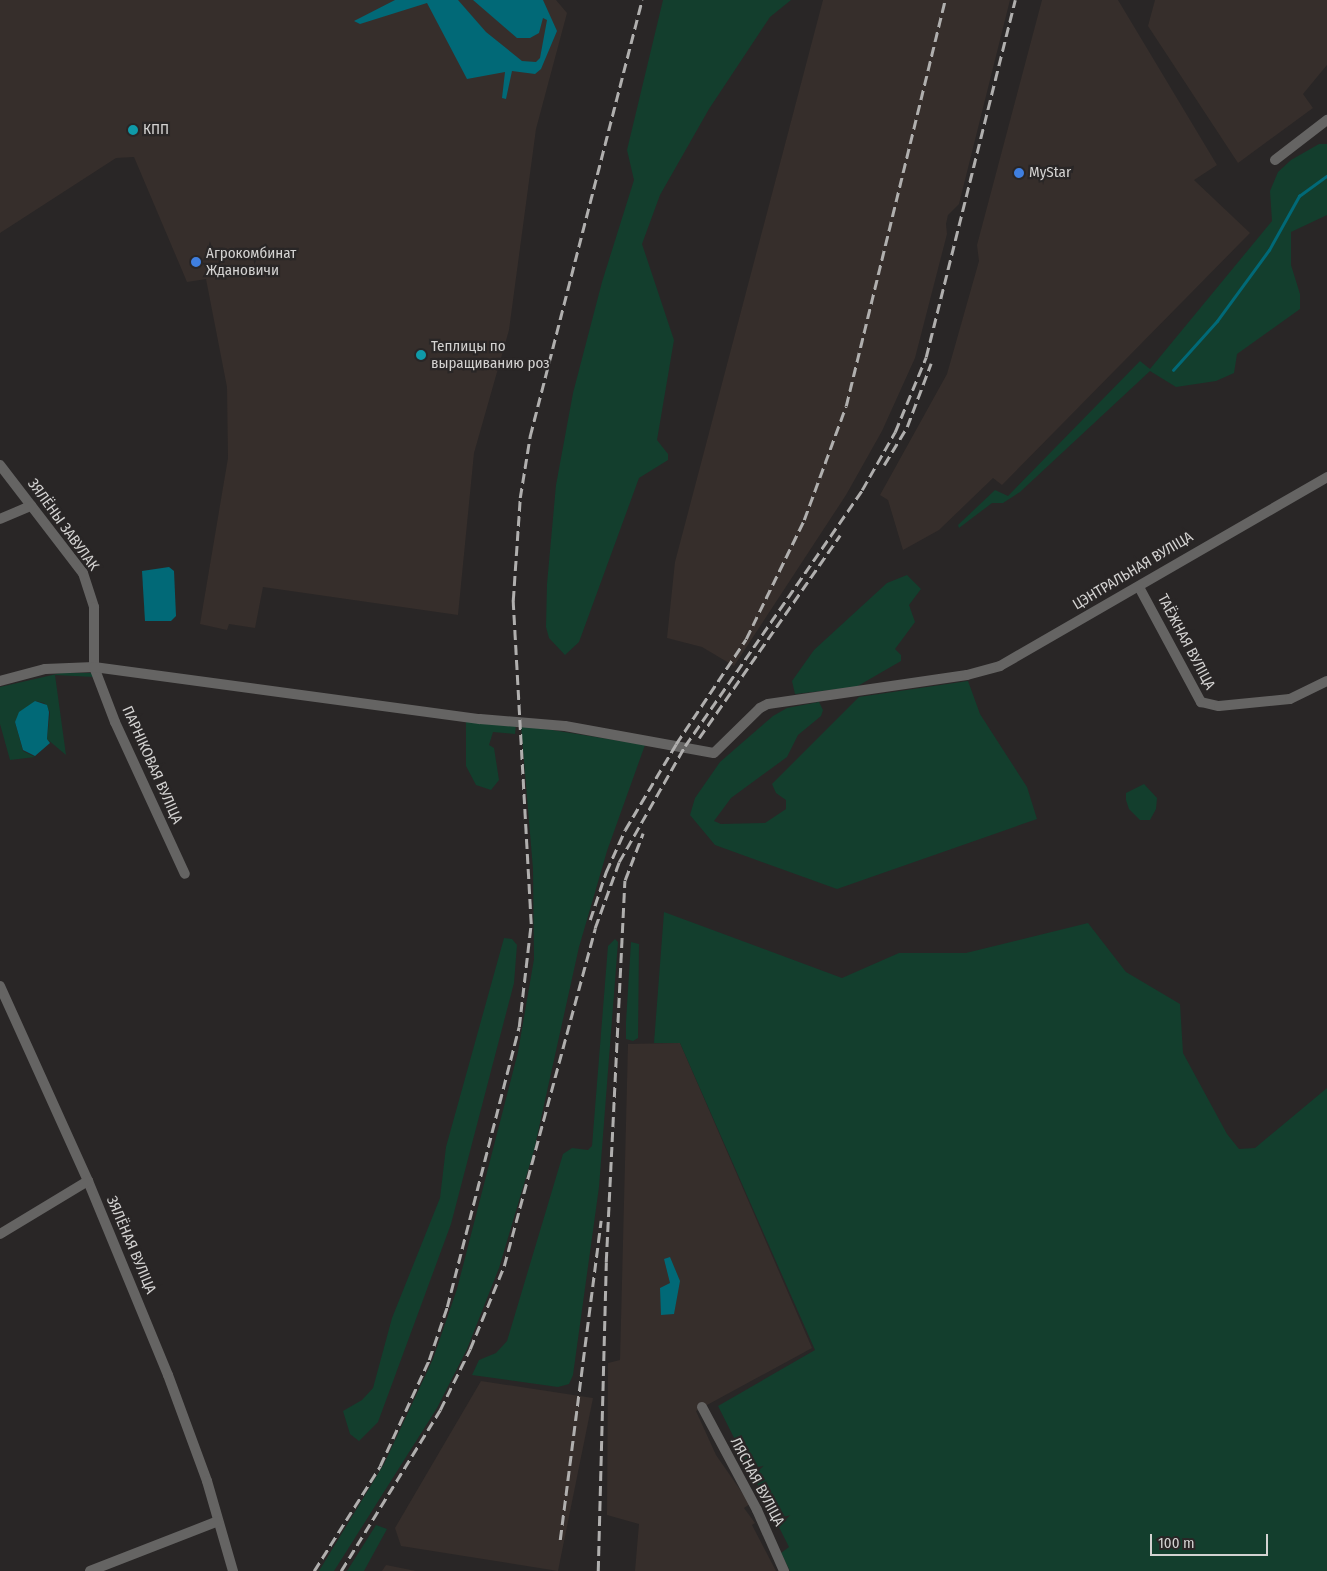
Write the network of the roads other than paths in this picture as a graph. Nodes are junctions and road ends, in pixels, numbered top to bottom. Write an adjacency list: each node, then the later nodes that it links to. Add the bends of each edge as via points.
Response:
1 (1327, 120): 2 (street)
2 (1275, 160)
3 (0, 465): 5 (street, ЗЯЛЁНЫ ЗАВУЛАК)
4 (1327, 476): 7 (street, ЦЭНТРАЛЬНАЯ ВУЛІЦА)
5 (31, 506): 6 (street); 8 (street, ЗЯЛЁНЫ ЗАВУЛАК, via 83,573 91,591)
6 (0, 520)
7 (1139, 587): 8 (street, ЦЭНТРАЛЬНАЯ ВУЛІЦА, via 1000,666 949,677 768,704 714,753 565,726 480,719); 10 (street, ТАЁЖНАЯ ВУЛІЦА, via 1202,702 1218,706 1290,699)
8 (94, 667): 9 (street, via 45,669); 11 (street, ПАРНІКОВАЯ ВУЛІЦА, via 115,722)
9 (0, 681)
10 (1327, 681)
11 (185, 874)
12 (0, 986): 13 (street, ЗЯЛЁНАЯ ВУЛІЦА)
13 (88, 1181): 14 (street); 16 (street, ЗЯЛЁНАЯ ВУЛІЦА, via 168,1375 207,1481)
14 (0, 1234)
15 (702, 1407): 19 (street, ЛЯСНАЯ ВУЛІЦА, via 765,1526)
16 (218, 1521): 17 (street); 18 (street, ЗЯЛЁНАЯ ВУЛІЦА)
17 (90, 1571)
18 (233, 1571)
19 (784, 1571)

